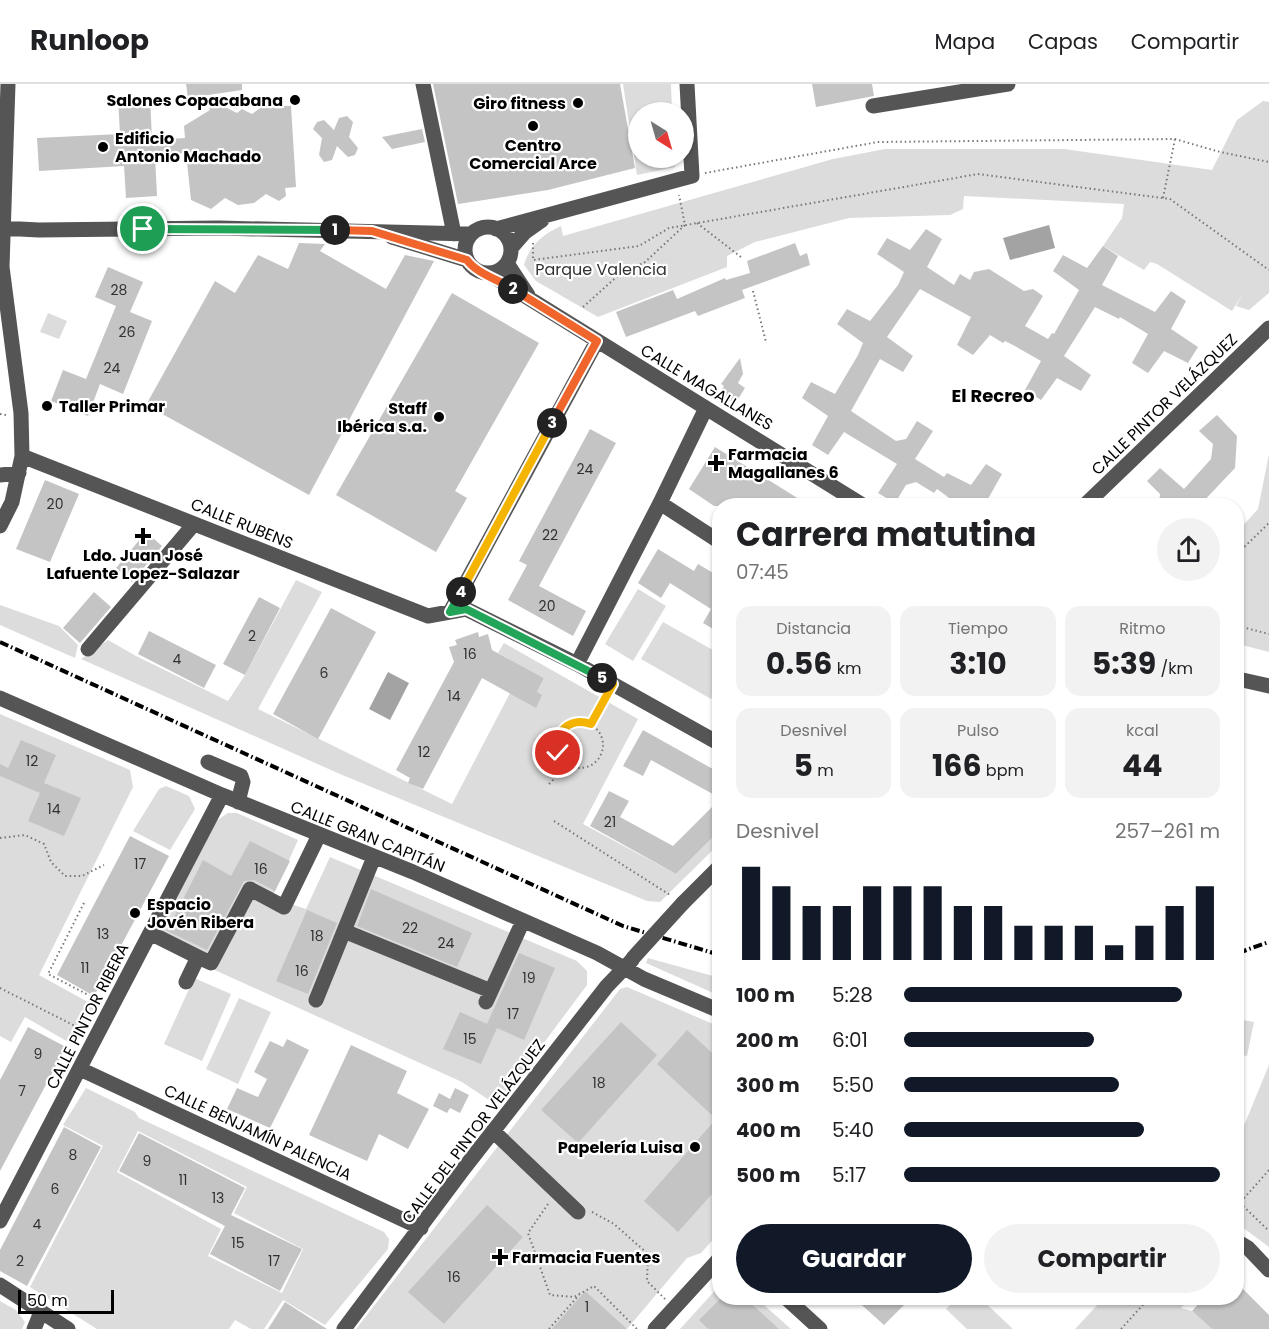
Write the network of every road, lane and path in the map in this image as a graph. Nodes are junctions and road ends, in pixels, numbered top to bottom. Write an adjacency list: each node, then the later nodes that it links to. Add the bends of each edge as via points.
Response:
1 (8, 84): 14 (street)
2 (423, 84): 17 (street)
3 (687, 84): 8 (street)
4 (1008, 84): 5 (street)
5 (873, 106)
6 (1175, 139): 7 (path); 8 (path, via 878,141); 10 (path)
7 (1269, 162)
8 (692, 176): 9 (street)
9 (676, 180): 11 (street); 13 (path)
10 (1163, 199): 12 (path, via 978,174); 23 (path, via 1170,200)
11 (549, 215): 15 (street); 20 (street, via 525,232)
12 (697, 223): 13 (path); 21 (path)
13 (685, 225): 19 (path, via 669,228 639,246 533,260); 28 (path, via 644,262 623,271)
14 (2, 228): 16 (street); 26 (street)
15 (496, 229): 18 (street, via 487,227); 20 (street, via 506,236)
16 (372, 231): 17 (street); 22 (street)
17 (454, 234): 18 (street)
18 (471, 234): 22 (street, via 466,242)
19 (533, 240)
20 (509, 255): 24 (street, via 499,271); 27 (street, CALLE MAGALLANES)
21 (741, 258)
22 (467, 260): 24 (street, via 479,272)
23 (1269, 270)
24 (488, 273): 27 (street, CALLE MAGALLANES)
25 (753, 291): 31 (path)
26 (3, 299): 33 (street, via 21,413)
27 (532, 300): 30 (street, CALLE MAGALLANES)
28 (583, 307)
29 (1269, 328): 37 (street, CALLE PINTOR VELÁZQUEZ)
30 (597, 341): 32 (street, CALLE MAGALLANES); 44 (street)
31 (766, 342)
32 (706, 408): 36 (street, CALLE MAGALLANES); 38 (street)
33 (22, 456): 34 (street); 40 (street, CALLE RUBENS)
34 (19, 473): 35 (street); 41 (street, via 12,502)
35 (0, 475)
36 (851, 498)
37 (1092, 498)
38 (660, 503): 42 (street); 48 (street)
39 (1269, 523): 43 (path)
40 (194, 524): 44 (street, CALLE RUBENS, via 428,616); 47 (street)
41 (0, 526)
42 (712, 537)
43 (1244, 547)
44 (450, 612): 48 (street, CALLE RUBENS, via 466,609)
45 (1244, 628): 46 (path)
46 (1269, 634)
47 (88, 649)
48 (577, 664): 50 (street, CALLE RUBENS)
49 (1244, 680): 51 (street)
50 (613, 684): 53 (path); 54 (street, CALLE RUBENS)
51 (1269, 686)
52 (0, 698): 58 (street, CALLE GRAN CAPITÁN)
53 (591, 724): 56 (path, via 576,722 558,737 558,753); 56 (path, via 601,735 601,756 583,768)
54 (712, 740)
55 (208, 762): 59 (street, via 241,776)
56 (568, 765): 57 (path)
57 (549, 784)
58 (222, 795): 59 (street, CALLE GRAN CAPITÁN); 70 (street, CALLE PINTOR RIBERA)
59 (238, 802): 61 (street, CALLE GRAN CAPITÁN)
60 (554, 820): 67 (path)
61 (319, 835): 63 (street, CALLE GRAN CAPITÁN); 71 (street, via 284,906 250,889 211,963)
62 (0, 838): 64 (path, via 25,835 44,844 51,862 65,876 82,876)
63 (374, 857): 68 (street, CALLE GRAN CAPITÁN); 69 (street)
64 (104, 865)
65 (712, 874): 67 (street)
66 (84, 903): 76 (path, via 48,974)
67 (683, 903): 72 (street, bridge)
68 (523, 921): 69 (street, via 488,997); 72 (street, CALLE GRAN CAPITÁN)
69 (344, 931): 75 (street)
70 (150, 933): 71 (street); 76 (street, CALLE PINTOR RIBERA)
71 (198, 957): 73 (street)
72 (629, 963): 77 (street, CALLE GRAN CAPITÁN, via 644,979); 80 (street, CALLE DEL PINTOR VELÁZQUEZ)
73 (186, 982)
74 (0, 988): 78 (path)
75 (316, 1000)
76 (112, 1007): 78 (street, CALLE PINTOR RIBERA)
77 (712, 1008)
78 (97, 1037): 79 (street, CALLE PINTOR RIBERA)
79 (80, 1069): 86 (street, CALLE PINTOR RIBERA); 87 (street, CALLE BENJAMÍN PALENCIA)
80 (494, 1131): 82 (street); 87 (street, CALLE DEL PINTOR VELÁZQUEZ)
81 (1269, 1170): 83 (path)
82 (557, 1191): 85 (street); 93 (path, via 528,1233 550,1295 574,1297)
83 (1244, 1198)
84 (1244, 1209): 88 (path)
85 (578, 1212): 96 (path, via 591,1212 615,1224 634,1240 648,1254 647,1281)
86 (0, 1221)
87 (421, 1228): 100 (street, CALLE DEL PINTOR VELÁZQUEZ)
88 (1269, 1232)
89 (1244, 1246): 91 (street)
90 (712, 1267): 96 (street)
91 (1269, 1270)
92 (0, 1285): 97 (street)
93 (581, 1293): 101 (path); 102 (path, via 594,1286)
94 (794, 1305): 104 (street)
95 (1142, 1305): 105 (path)
96 (674, 1308): 103 (street)
97 (41, 1312): 98 (street); 99 (street)
98 (34, 1329)
99 (68, 1329)
100 (344, 1329)
101 (549, 1329)
102 (637, 1329)
103 (655, 1329)
104 (820, 1329)
105 (1120, 1329)

